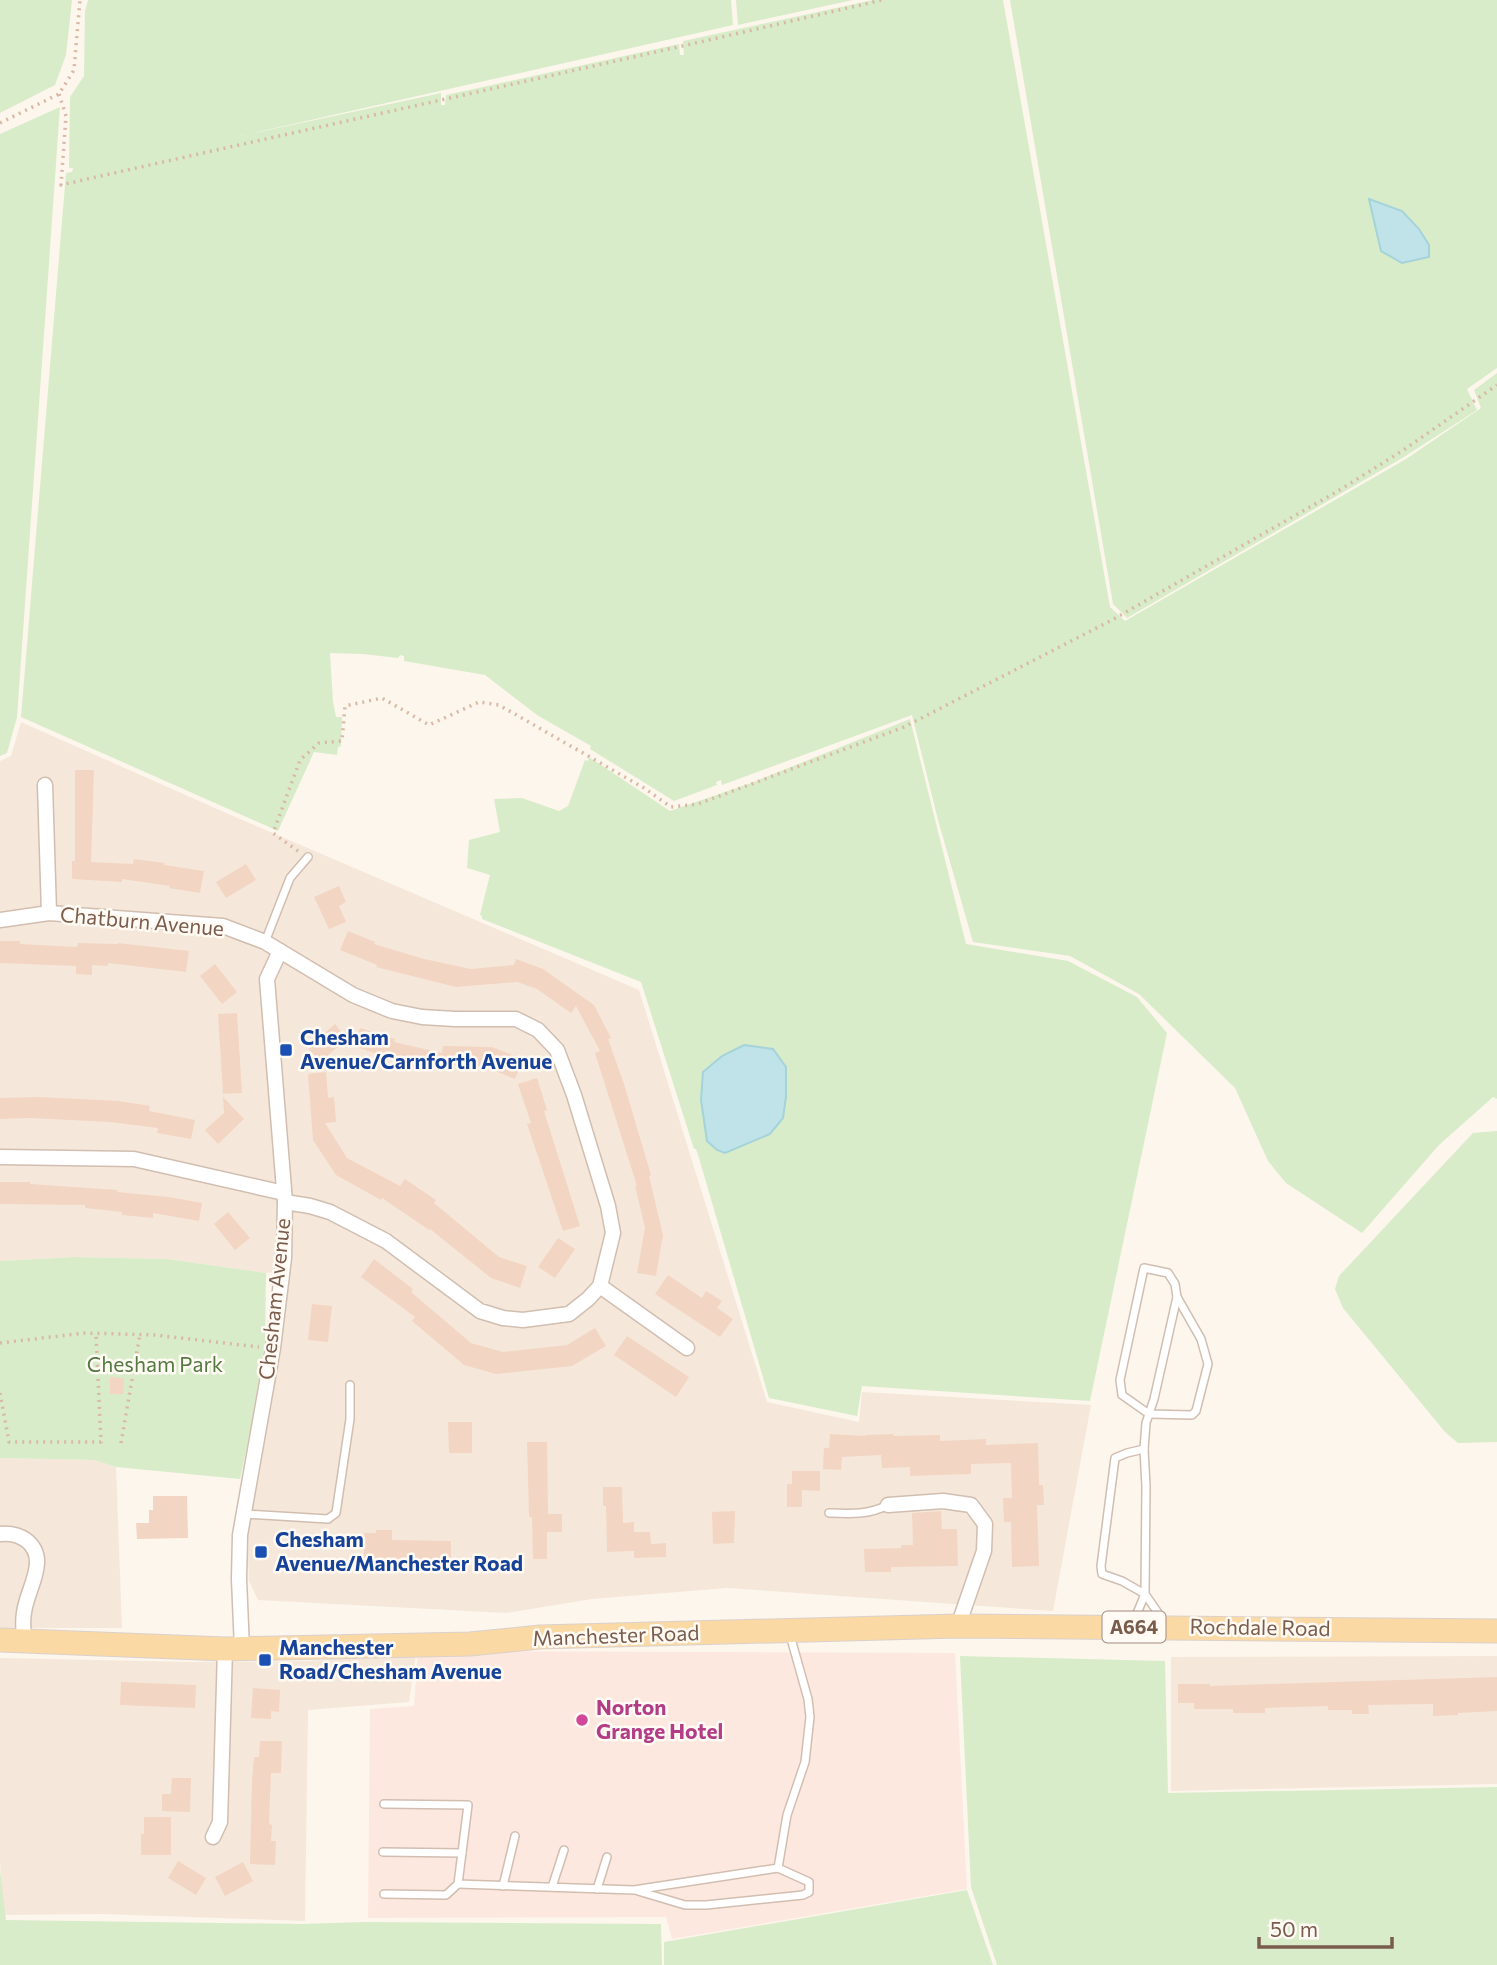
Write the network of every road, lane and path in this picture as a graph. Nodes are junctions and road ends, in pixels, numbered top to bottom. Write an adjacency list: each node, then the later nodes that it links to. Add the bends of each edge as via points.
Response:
1 (80, 0): 3 (path, via 74,70)
2 (882, 0): 3 (path, via 61,185 66,116)
3 (59, 94): 4 (path)
4 (0, 123)
5 (1497, 385): 7 (path, via 1349,484 1112,620 904,727 698,804 671,807 499,705 479,702 429,725 382,698 345,706 342,741 319,743 300,760 273,834)
6 (45, 785): 8 (street)
7 (308, 857): 10 (lane, via 290,878)
8 (49, 913): 9 (street, Chatburn Avenue); 10 (street, Chatburn Avenue, via 223,926)
9 (0, 920)
10 (265, 942): 11 (street, Chatburn Avenue)
11 (280, 951): 13 (street, Chesham Avenue, via 267,979); 14 (street, Chatburn Avenue, via 354,995 392,1010 422,1017 516,1019 538,1030 557,1050 608,1206 612,1233)
12 (0, 1157): 13 (street, via 134,1159)
13 (285, 1198): 14 (street, via 330,1212 386,1241 480,1311 503,1318 569,1314); 19 (street, Chesham Avenue, via 284,1258)
14 (600, 1286): 20 (street)
15 (1177, 1297): 23 (lane); 23 (lane, via 1208,1364 1192,1415); 23 (lane, via 1168,1273 1144,1268 1120,1380 1122,1395)
16 (96, 1333): 17 (path); 18 (path); 22 (path, via 101,1442 9,1442)
17 (140, 1334): 19 (path); 24 (path)
18 (0, 1343)
19 (273, 1348): 28 (street, Chesham Avenue)
20 (687, 1348)
21 (350, 1385): 28 (lane, via 350,1419 336,1513 328,1519)
22 (0, 1394)
23 (1149, 1415): 25 (lane)
24 (121, 1443)
25 (1144, 1449): 30 (lane); 30 (lane, via 1115,1458 1101,1566 1102,1574)
26 (888, 1505): 27 (lane, via 860,1514); 31 (street, via 943,1501 971,1505 985,1524 984,1551)
27 (829, 1513)
28 (243, 1514): 38 (street, Chesham Avenue)
29 (0, 1534): 37 (street, via 29,1542 38,1561 23,1614)
30 (1144, 1594): 32 (lane); 33 (lane)
31 (958, 1626): 32 (main road, Rochdale Road / A664); 34 (main road, Rochdale Road / A664)
32 (1132, 1627): 33 (main road, Rochdale Road / A664)
33 (1168, 1627): 35 (main road, Rochdale Road / A664)
34 (780, 1631): 38 (main road, Manchester Road / A664); 46 (lane, via 808,1699 810,1717 805,1762 787,1815)
35 (1497, 1631)
36 (0, 1640): 37 (main road, Manchester Road / A664)
37 (24, 1641): 38 (main road, Manchester Road / A664)
38 (233, 1649): 41 (street, Chesham Avenue, via 220,1822)
39 (384, 1804): 44 (lane, via 468,1805)
40 (515, 1836): 48 (lane)
41 (213, 1837)
42 (564, 1850): 49 (lane)
43 (383, 1852): 44 (lane)
44 (462, 1853): 47 (lane)
45 (607, 1857): 50 (lane)
46 (778, 1868): 51 (lane); 51 (lane, via 809,1882 809,1892 685,1905)
47 (458, 1884): 48 (lane); 52 (lane, via 446,1895)
48 (503, 1886): 49 (lane)
49 (552, 1887): 50 (lane)
50 (597, 1889): 51 (lane)
51 (634, 1890)
52 (384, 1894)

